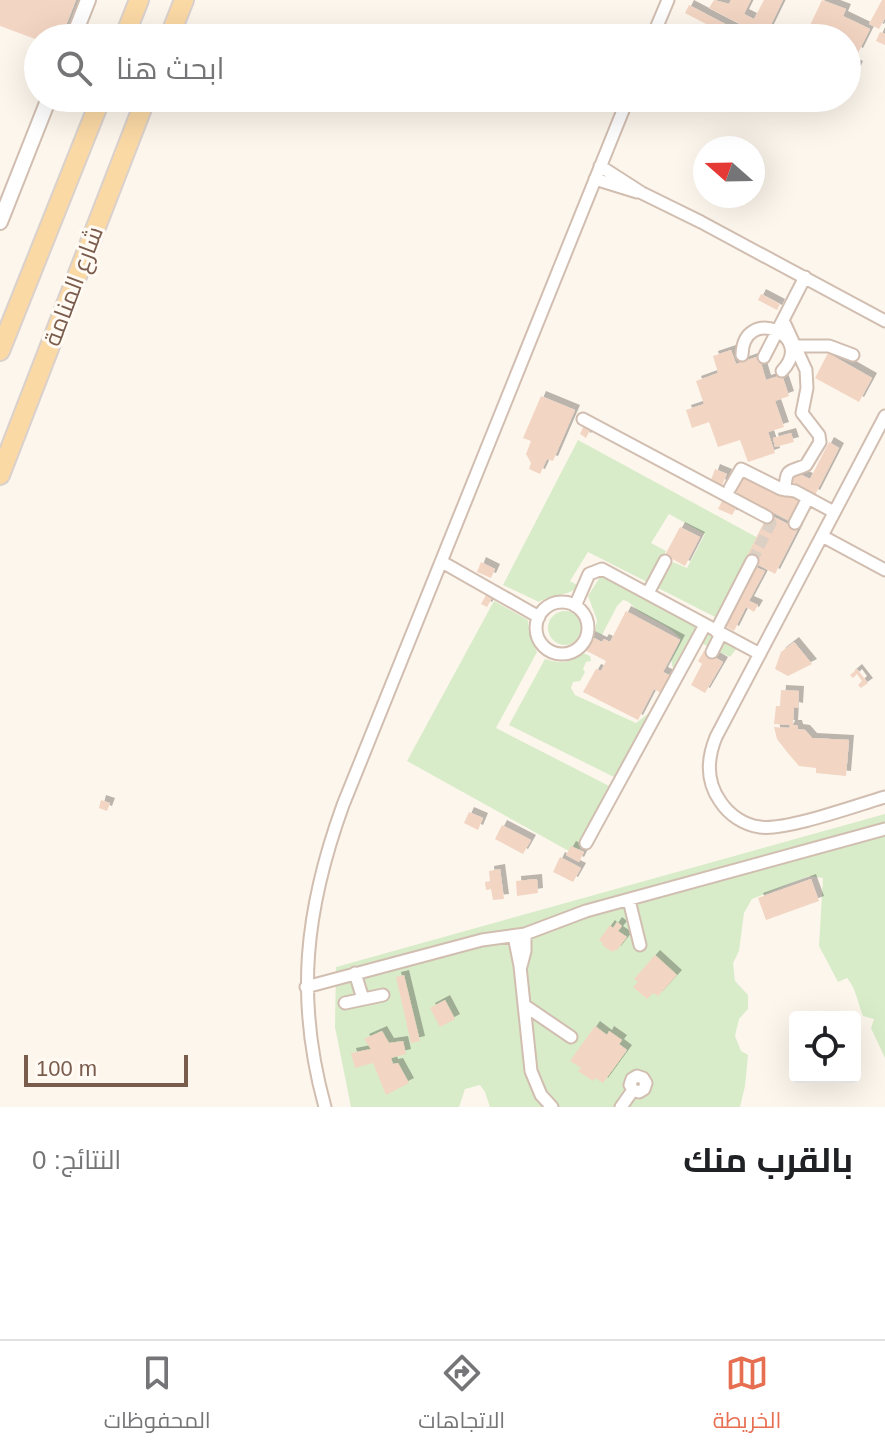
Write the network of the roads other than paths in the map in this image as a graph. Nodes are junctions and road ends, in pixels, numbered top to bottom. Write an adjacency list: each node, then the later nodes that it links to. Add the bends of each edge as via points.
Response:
1 (88, 0): 5 (street)
2 (139, 0): 6 (main road)
3 (184, 0): 7 (main road)
4 (668, 0): 8 (street)
5 (79, 24)
6 (130, 24)
7 (175, 24)
8 (658, 24)
9 (43, 112): 16 (street)
10 (95, 112): 21 (main road, شارع المنامة)
11 (141, 112): 26 (main road, شارع المنامة)
12 (622, 112): 13 (street)
13 (600, 166): 14 (street); 15 (street)
14 (595, 179): 15 (street); 40 (street)
15 (642, 193): 17 (street)
16 (0, 222)
17 (805, 277): 18 (street); 19 (street)
18 (885, 321)
19 (780, 325): 20 (street); 22 (street, via 750,334); 24 (street); 25 (street, via 791,350)
20 (797, 346): 23 (street, via 829,346); 32 (street, via 807,379 802,411 820,442 810,461 787,473)
21 (0, 351)
22 (742, 355)
23 (853, 355)
24 (764, 357)
25 (782, 371)
26 (24, 411): 29 (main road); 30 (main road, شارع المنامة)
27 (885, 416): 34 (street)
28 (583, 419): 35 (street)
29 (0, 446)
30 (0, 475)
31 (730, 488): 32 (street, via 741,469)
32 (785, 490): 33 (street)
33 (808, 498): 34 (street); 36 (street)
34 (834, 512): 37 (street)
35 (767, 517)
36 (795, 523)
37 (822, 536): 41 (street); 47 (street)
38 (665, 561): 42 (street)
39 (752, 561): 45 (street)
40 (442, 562): 44 (street); 55 (street, via 323,864 310,924)
41 (885, 570)
42 (648, 593): 43 (street, via 595,570); 45 (street)
43 (575, 606): 44 (street, via 555,603); 44 (street, via 585,616 588,630 572,652 557,654 544,647 536,629)
44 (539, 617)
45 (714, 630): 46 (street); 47 (street); 50 (street)
46 (712, 652)
47 (760, 654): 48 (street, via 711,751 710,780 722,806 746,823 774,827)
48 (885, 797)
49 (885, 829): 51 (street)
50 (586, 843)
51 (629, 900): 52 (street); 53 (street)
52 (520, 935): 54 (street); 59 (street, via 525,951 520,966)
53 (640, 945)
54 (355, 973): 55 (street); 57 (street)
55 (306, 987): 62 (street, via 309,1040)
56 (383, 995): 57 (street)
57 (363, 999): 58 (street)
58 (345, 1003)
59 (524, 1005): 60 (street); 63 (street, via 531,1071)
60 (571, 1037)
61 (633, 1090): 64 (street)
62 (325, 1107)
63 (552, 1107)
64 (621, 1107)

